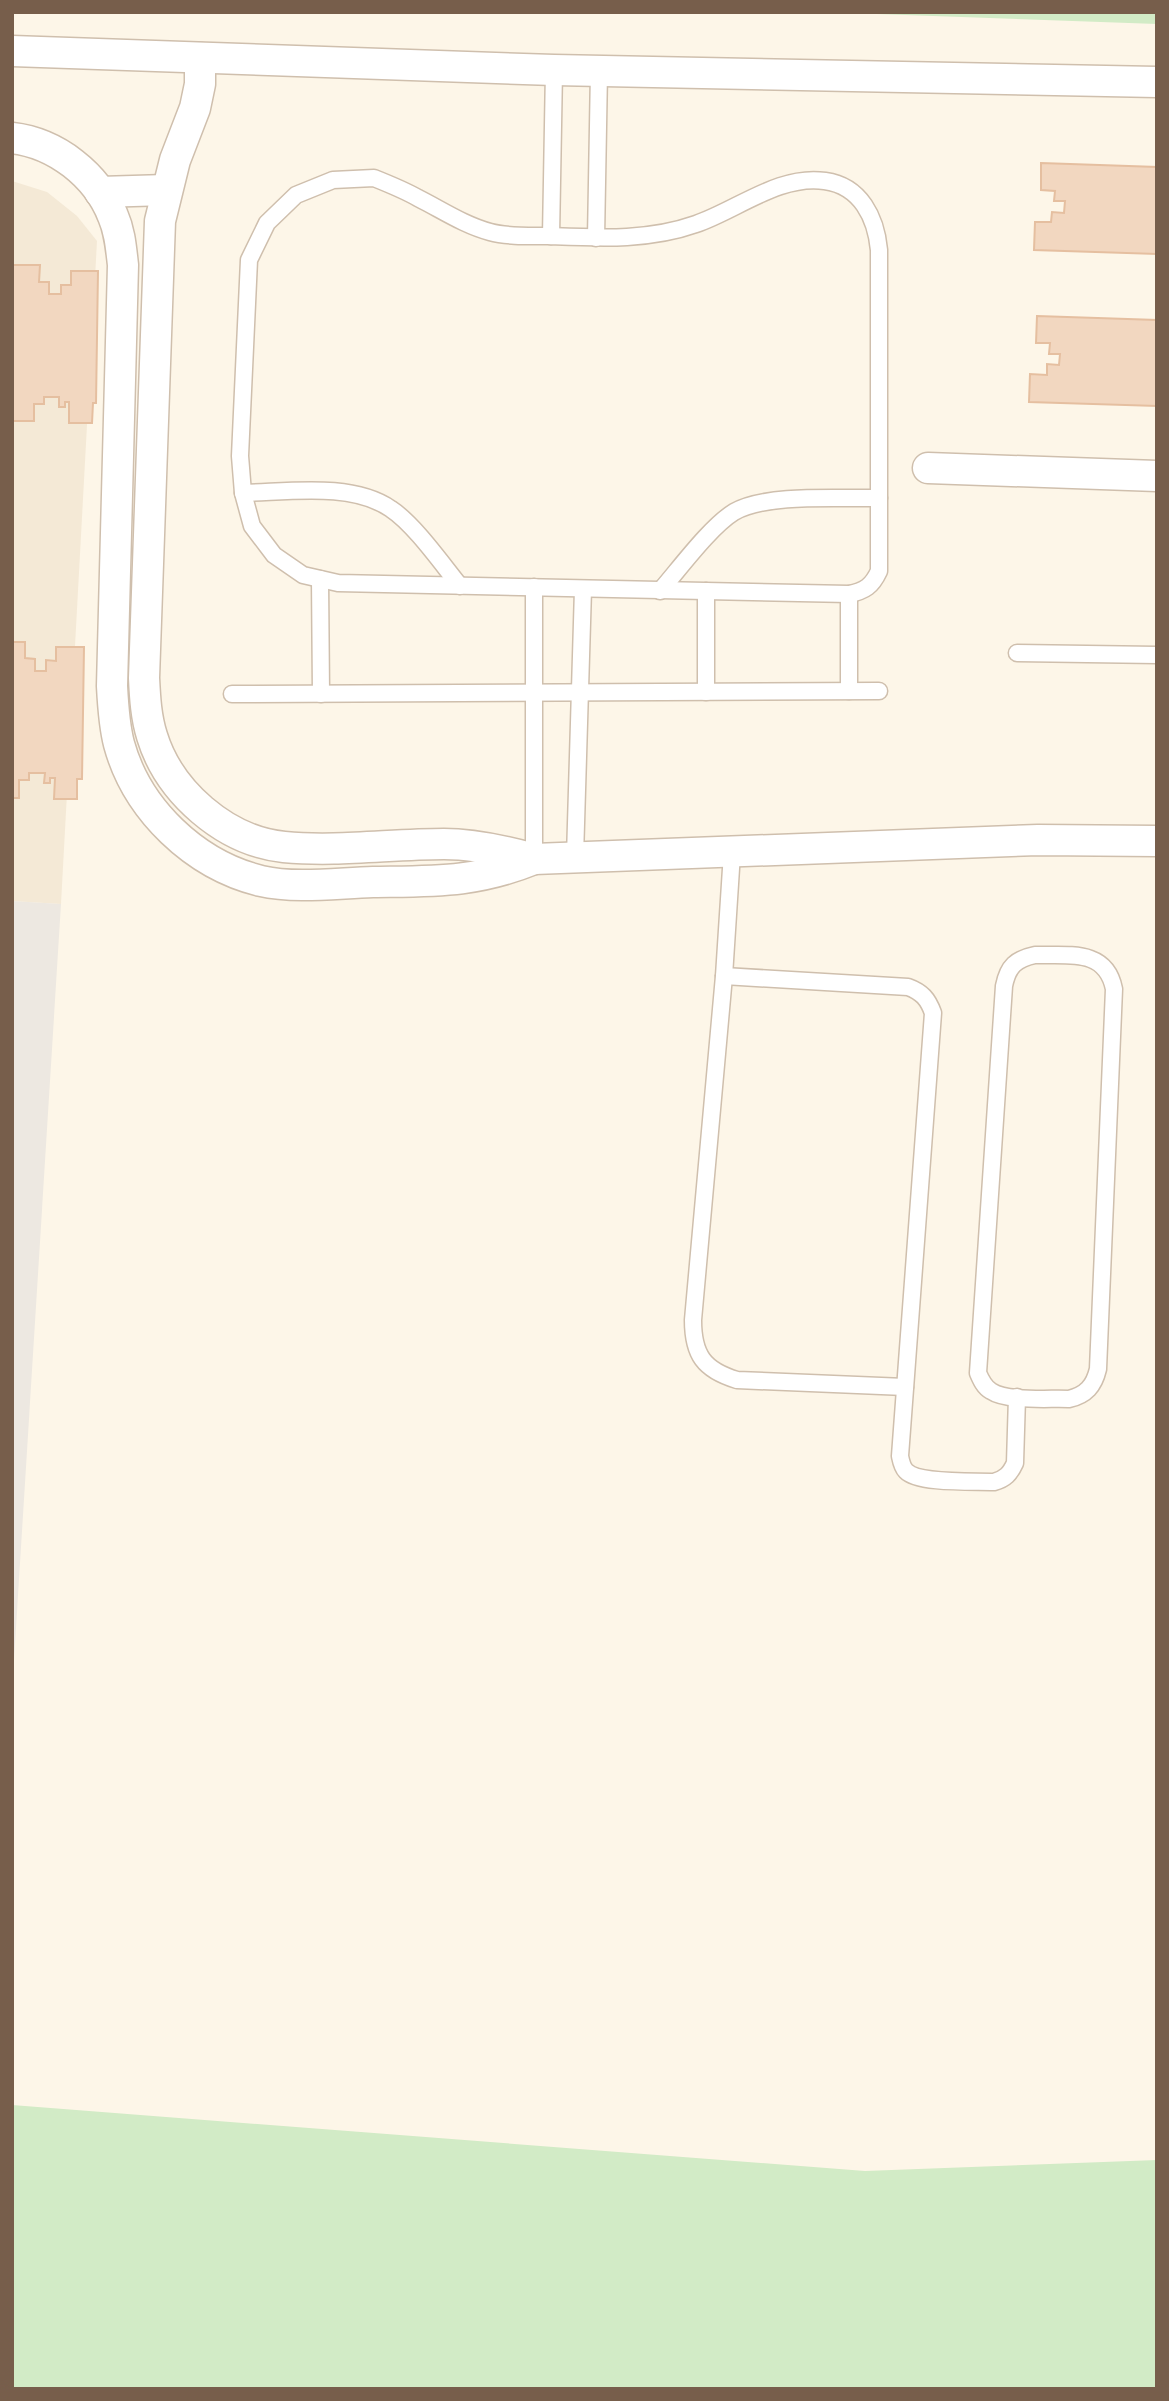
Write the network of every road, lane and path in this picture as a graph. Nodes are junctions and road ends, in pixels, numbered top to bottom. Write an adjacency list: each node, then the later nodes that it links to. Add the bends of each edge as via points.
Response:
1 (12, 51): 2 (street)
2 (200, 58): 3 (street); 7 (street, via 195,108)
3 (554, 70): 4 (street); 9 (lane)
4 (599, 71): 5 (street); 10 (lane)
5 (1157, 82)
6 (12, 138): 8 (street, via 44,146 65,158)
7 (166, 190): 8 (street); 34 (street, via 160,221 144,678 152,737 164,763 201,809 225,827 271,844 310,848 447,844)
8 (100, 192): 34 (street, via 113,215 123,265 113,715 129,772 144,798 184,842 208,859 263,881 449,881 506,870)
9 (551, 236): 10 (lane); 13 (lane, via 491,233 374,178 334,180 296,195 267,223 249,260 240,456)
10 (596, 238): 14 (lane, via 665,233 805,179 828,181 850,190 877,227)
11 (928, 468): 12 (street)
12 (1157, 476)
13 (243, 492): 15 (lane, via 252,526 274,555 303,575); 16 (lane, via 345,492 370,497 393,510)
14 (879, 498): 19 (lane, via 773,500 734,512); 21 (lane, via 879,571 863,592)
15 (320, 579): 16 (lane); 30 (lane)
16 (460, 586): 17 (lane)
17 (534, 587): 18 (lane); 26 (lane)
18 (583, 589): 19 (lane); 27 (lane)
19 (660, 591): 20 (lane)
20 (706, 591): 21 (lane); 28 (lane)
21 (849, 594): 24 (lane)
22 (1017, 653): 23 (lane)
23 (1157, 655)
24 (849, 691): 25 (lane); 28 (lane)
25 (879, 691)
26 (535, 692): 27 (lane); 30 (lane); 34 (lane)
27 (580, 692): 28 (lane); 33 (lane)
28 (706, 692)
29 (232, 694): 30 (lane)
30 (321, 694)
31 (1157, 841): 32 (street, via 1038,840)
32 (732, 853): 33 (street); 35 (lane)
33 (575, 858): 34 (street)
34 (534, 859)
35 (724, 976): 36 (lane, via 693,1320 698,1353 708,1366 737,1380); 36 (lane, via 908,987 929,1001 933,1013)
36 (905, 1387): 37 (lane, via 900,1455 906,1472 922,1478 1004,1479 1015,1463)
37 (1017, 1397): 37 (lane, via 1080,1396 1096,1380 1098,1369 1114,989 1111,976 1094,959 1023,958 1013,964 1004,985 978,1373 992,1392)

